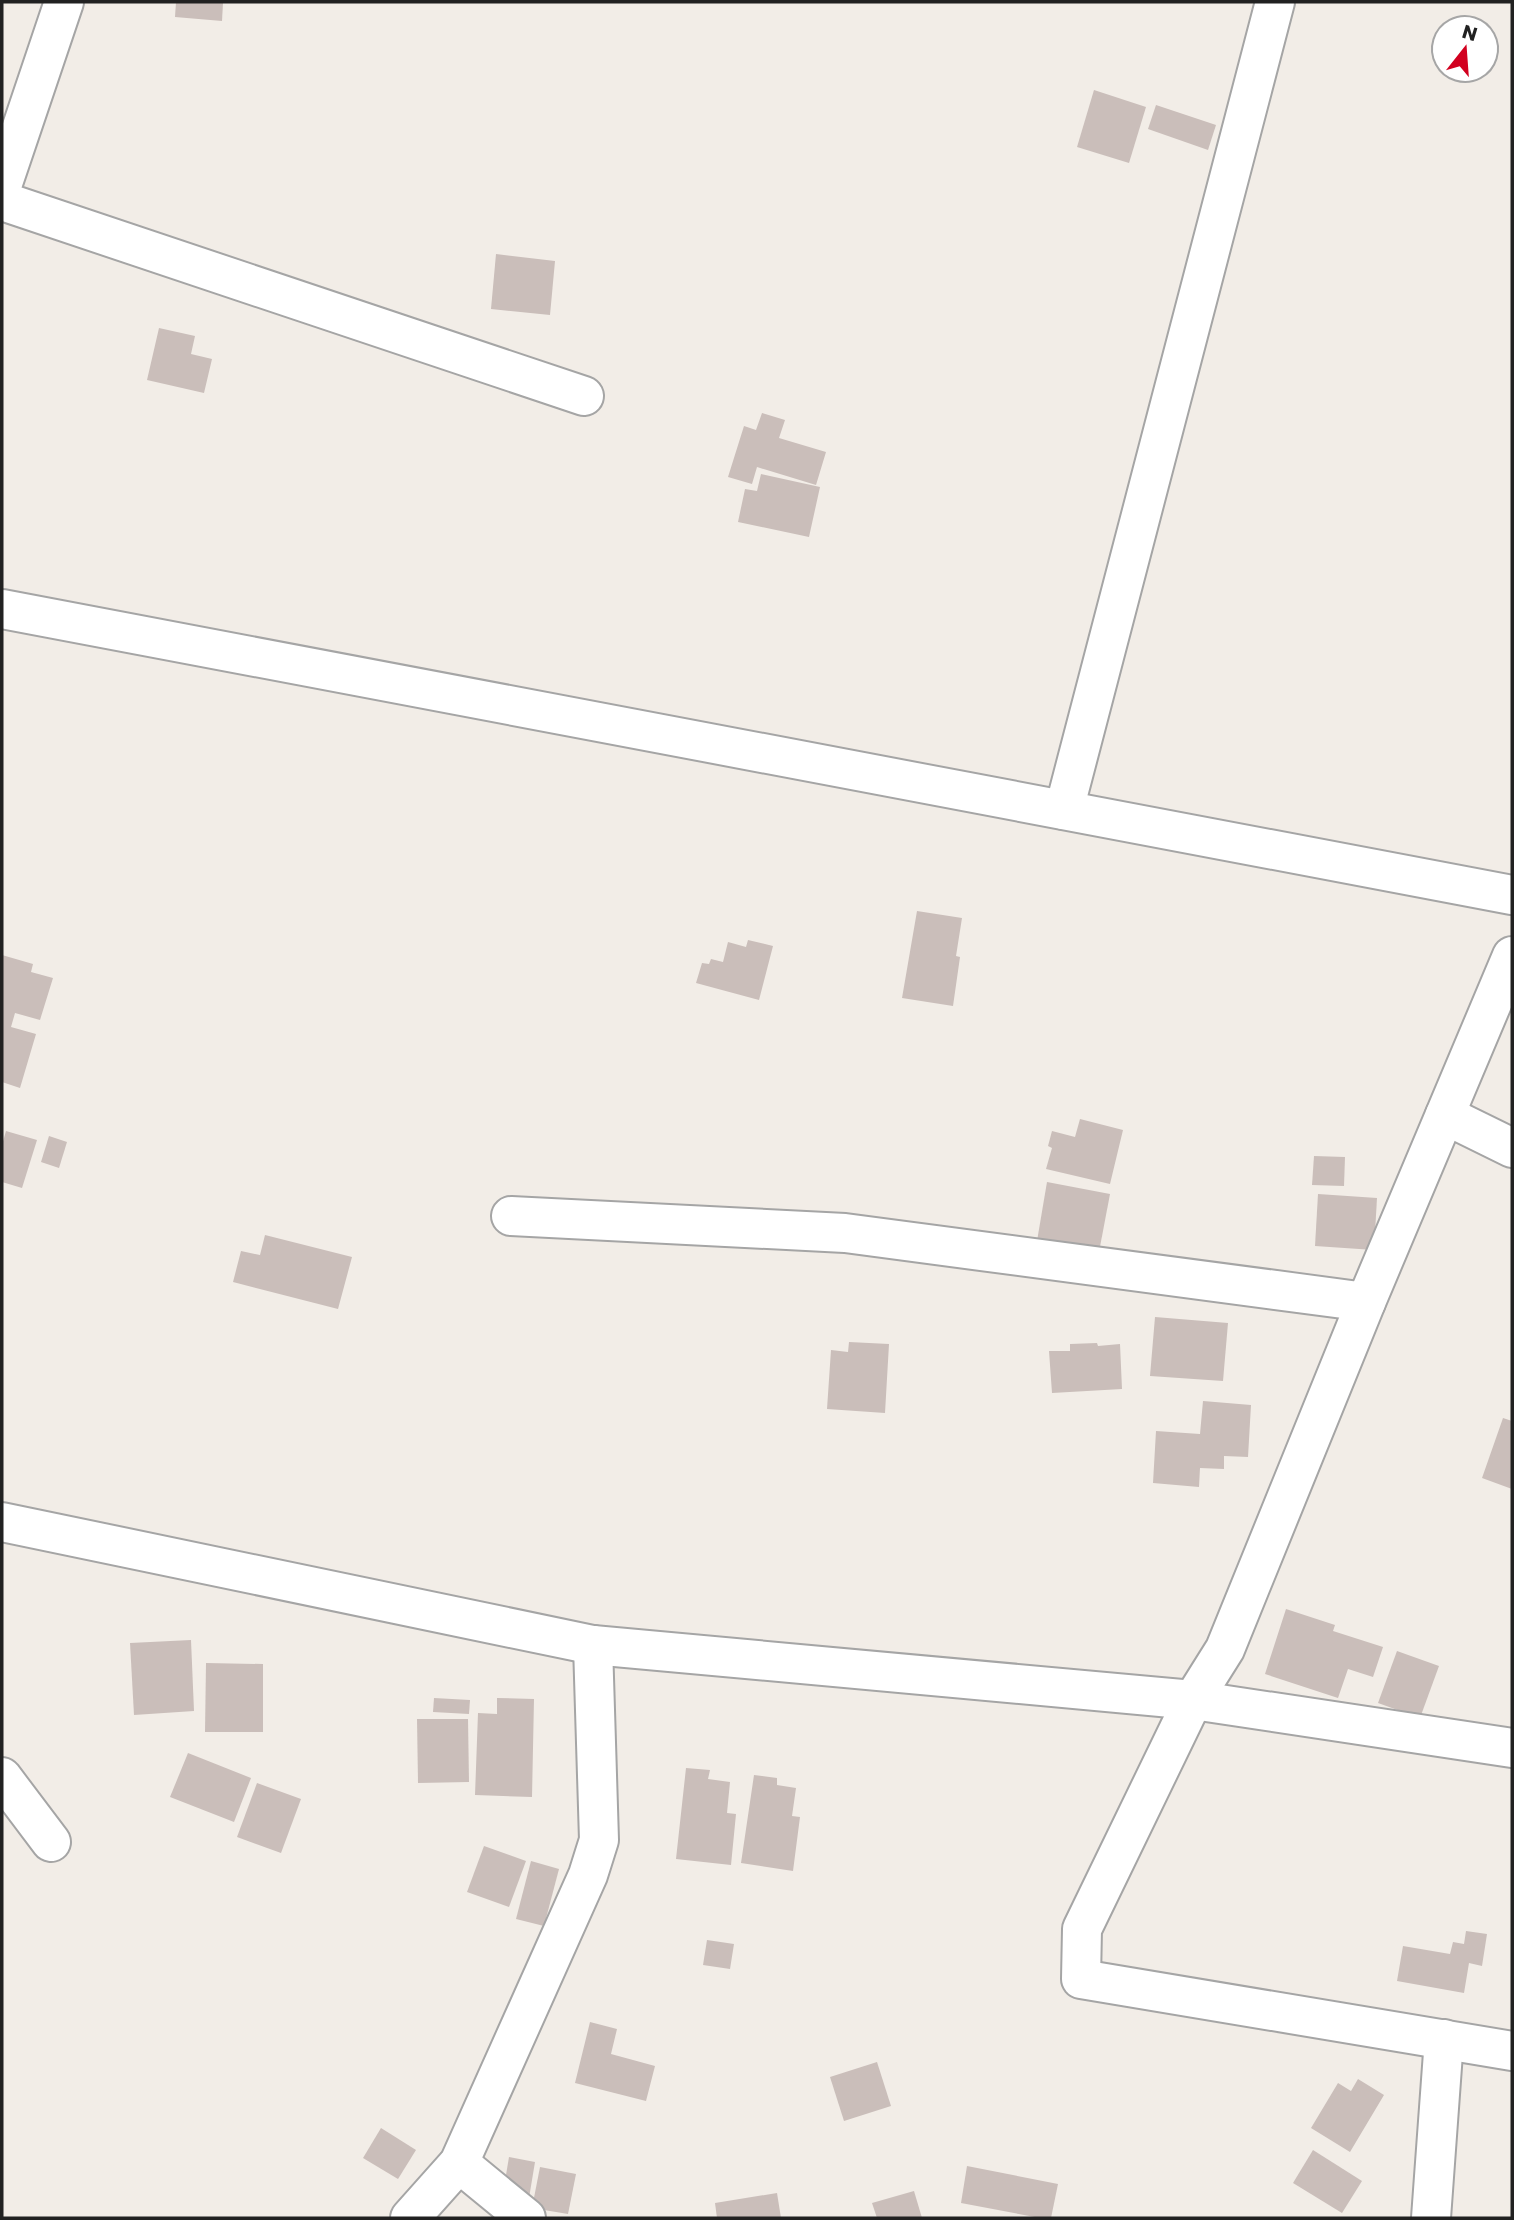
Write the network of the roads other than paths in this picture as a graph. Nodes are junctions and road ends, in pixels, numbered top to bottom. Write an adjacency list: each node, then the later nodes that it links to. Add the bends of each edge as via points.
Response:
1 (64, 2): 3 (street)
2 (1276, 2): 7 (street)
3 (2, 186)
4 (2, 201): 5 (street)
5 (584, 396)
6 (2, 609): 7 (street)
7 (1064, 810): 8 (street)
8 (1512, 895)
9 (1512, 956): 10 (street)
10 (1445, 1115): 11 (street); 13 (street)
11 (1512, 1148)
12 (511, 1216): 13 (street, via 845,1233)
13 (1366, 1302): 16 (street, via 1225,1650)
14 (2, 1522): 15 (street)
15 (593, 1645): 16 (street); 22 (street, via 599,1840 588,1875)
16 (1193, 1700): 17 (street); 20 (street, via 1082,1929 1081,1979)
17 (1512, 1748)
18 (2, 1777): 19 (street)
19 (51, 1842)
20 (1444, 2039): 21 (street); 25 (street)
21 (1512, 2051)
22 (459, 2162): 23 (street); 24 (street)
23 (410, 2218)
24 (526, 2218)
25 (1431, 2218)

